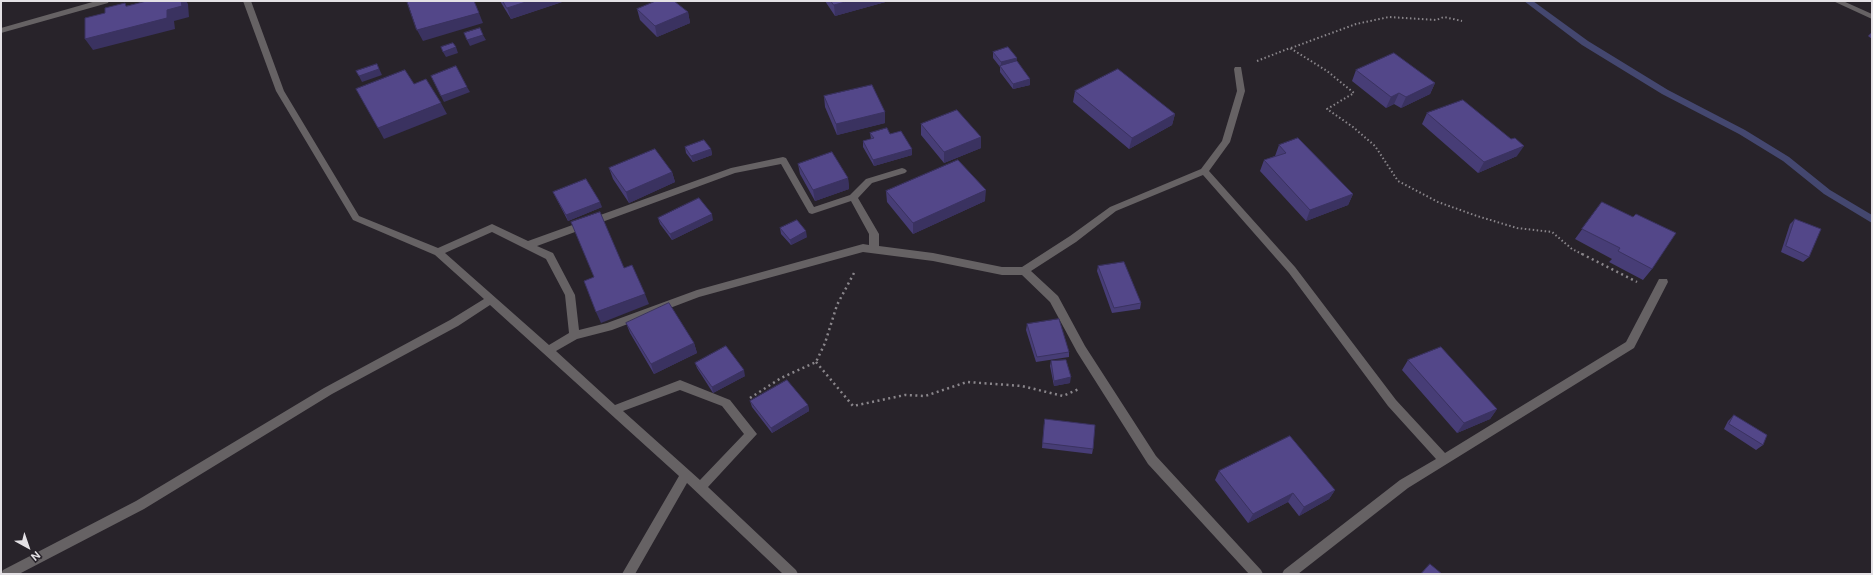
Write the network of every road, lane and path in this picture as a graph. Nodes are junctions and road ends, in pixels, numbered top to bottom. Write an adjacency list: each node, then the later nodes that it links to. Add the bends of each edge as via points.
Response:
1 (105, 1): 6 (street)
2 (247, 1): 15 (street, via 280,91 356,218)
3 (1837, 1): 4 (street)
4 (1872, 17)
5 (1462, 21): 7 (path, via 1444,17 1436,20 1389,17 1356,24)
6 (1, 31)
7 (1290, 48): 8 (path); 17 (path, via 1354,93 1327,109 1375,146 1398,180 1438,202 1477,216 1517,228 1552,232 1572,249 1644,285)
8 (1238, 69): 10 (street, via 1241,92 1226,142)
9 (902, 171): 11 (street, via 869,181)
10 (1204, 171): 16 (street, via 1113,209); 25 (street, via 1292,270 1392,403)
11 (853, 197): 12 (street, via 812,211 783,160 734,170); 14 (street, via 874,234)
12 (528, 245): 15 (street, via 492,228); 19 (street, via 550,256 570,295)
13 (863, 248): 14 (street); 19 (street, via 697,294 608,327); 21 (path, via 837,305)
14 (874, 250): 16 (street, via 933,257 1002,271)
15 (438, 252): 18 (street)
16 (1024, 271): 22 (street, via 1054,298)
17 (1663, 282): 25 (street, via 1630,345)
18 (490, 300): 20 (street); 28 (street, via 454,323 328,391 140,505)
19 (574, 335): 20 (street)
20 (548, 351): 24 (street)
21 (816, 362): 22 (path, via 853,406 904,395 925,396 967,382 1022,386 1063,396); 23 (path, via 781,378)
22 (1101, 380): 31 (street, via 1152,460)
23 (732, 409): 24 (street, via 726,403 680,385); 27 (street, via 751,434)
24 (614, 410): 26 (street)
25 (1444, 460): 32 (street, via 1404,484)
26 (686, 475): 27 (street); 29 (street)
27 (700, 488): 30 (street)
28 (7, 574)
29 (628, 574)
30 (792, 574)
31 (1257, 574)
32 (1288, 574)

